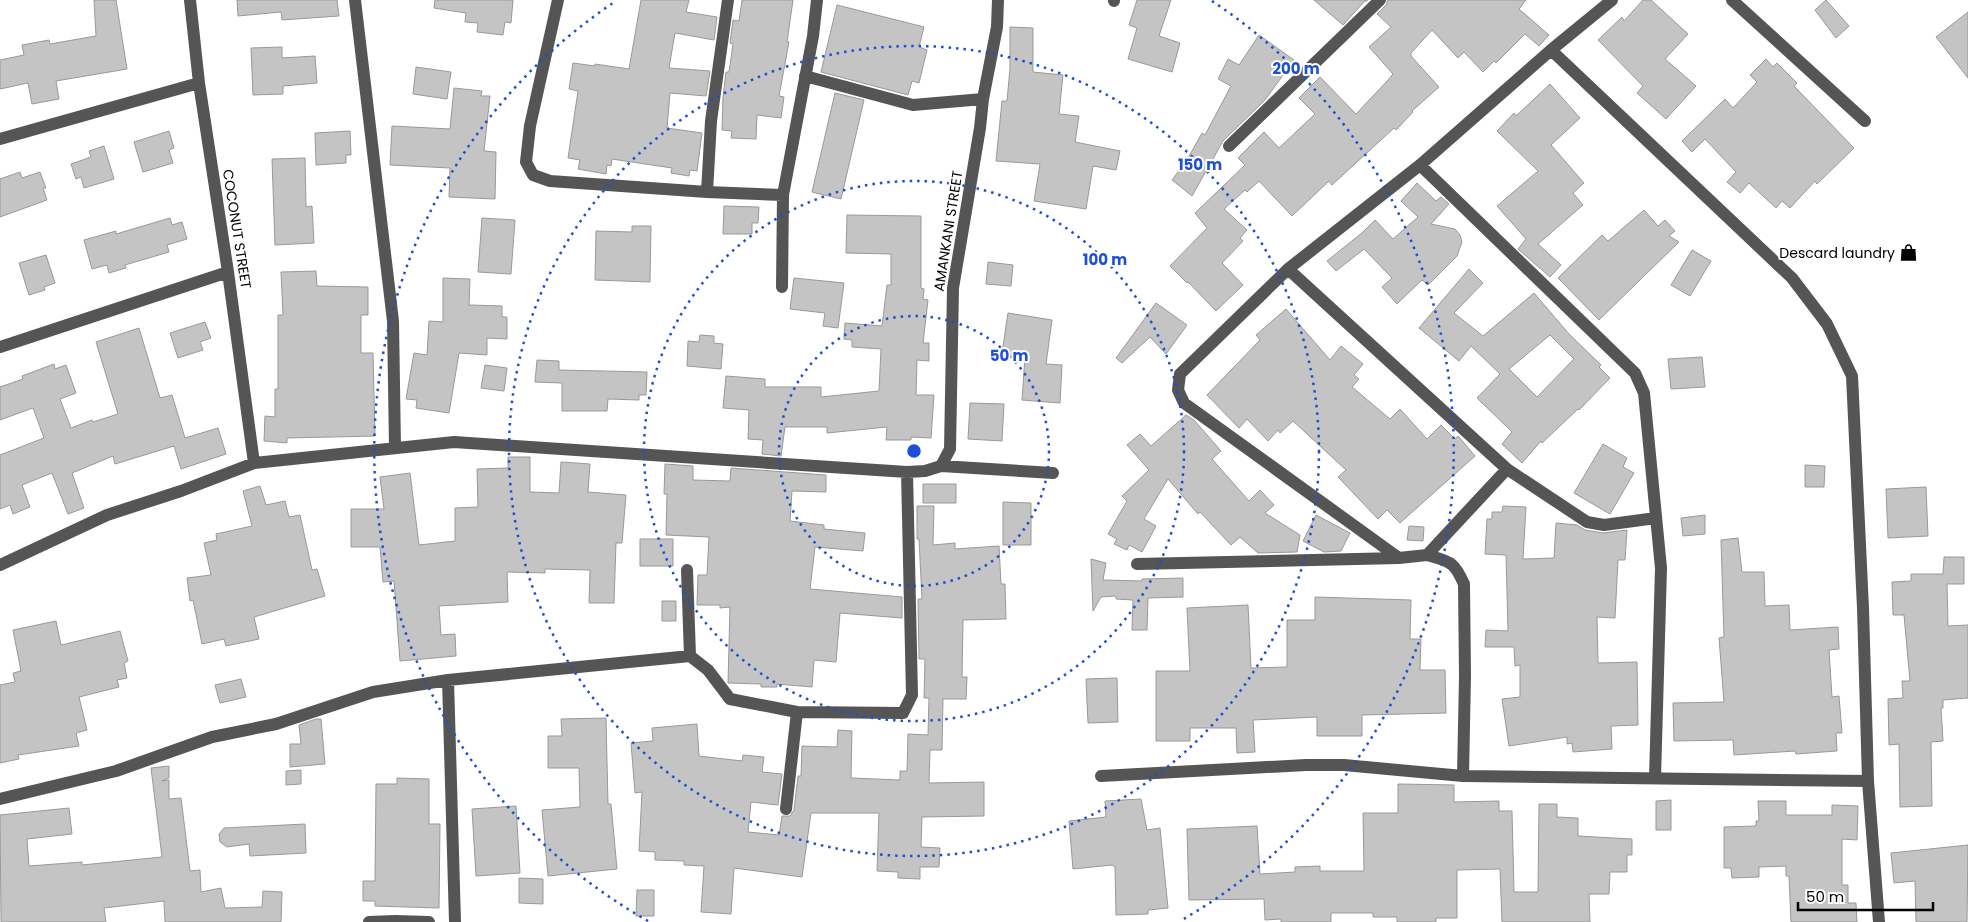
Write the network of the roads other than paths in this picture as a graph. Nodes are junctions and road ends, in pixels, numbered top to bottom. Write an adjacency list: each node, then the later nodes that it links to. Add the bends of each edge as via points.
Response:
1 (190, 0): 12 (street, COCONUT STREET)
2 (355, 0): 24 (street, via 393,321)
3 (558, 0): 18 (street, via 530,126 526,162 533,176 550,182)
4 (728, 0): 18 (street, via 711,121)
5 (817, 0): 11 (street)
6 (998, 0): 13 (street, AMANKANI STREET, via 997,27)
7 (1380, 0): 16 (street)
8 (1612, 0): 10 (street)
9 (1732, 0): 14 (street)
10 (1551, 50): 17 (street); 42 (street, via 1792,278 1827,324 1852,376)
11 (805, 76): 13 (street, via 908,105); 19 (street)
12 (199, 83): 15 (street); 21 (street, COCONUT STREET)
13 (983, 99): 26 (street, AMANKANI STREET, via 953,288 950,450)
14 (1865, 121)
15 (0, 139)
16 (1229, 146)
17 (1420, 165): 20 (street); 30 (street, via 1635,373 1644,393)
18 (707, 192): 19 (street)
19 (783, 195): 22 (street)
20 (1288, 269): 27 (street); 32 (street, via 1180,374 1178,390 1184,403)
21 (228, 272): 23 (street); 25 (street, COCONUT STREET)
22 (782, 288)
23 (0, 347)
24 (395, 448): 25 (street); 28 (street, via 454,442)
25 (254, 463): 34 (street, via 107,515)
26 (941, 466): 28 (street); 29 (street)
27 (1507, 469): 30 (street, via 1587,522 1604,526); 31 (street)
28 (907, 472): 38 (street, via 912,696 903,713)
29 (1053, 473)
30 (1656, 518): 41 (street, via 1662,568)
31 (1427, 555): 32 (street); 40 (street, via 1450,562 1464,584)
32 (1399, 558): 33 (street)
33 (1137, 564)
34 (0, 565)
35 (687, 570): 36 (street)
36 (690, 656): 37 (street); 38 (street, via 708,670 730,699)
37 (448, 680): 43 (street, via 373,692 276,724 212,737 116,771); 47 (street)
38 (797, 712): 44 (street)
39 (1101, 776): 40 (street, via 1306,765)
40 (1463, 776): 41 (street)
41 (1656, 778): 42 (street)
42 (1868, 781): 48 (street)
43 (0, 798)
44 (786, 809)
45 (369, 922): 46 (street)
46 (429, 922)
47 (455, 922)
48 (1879, 922)

